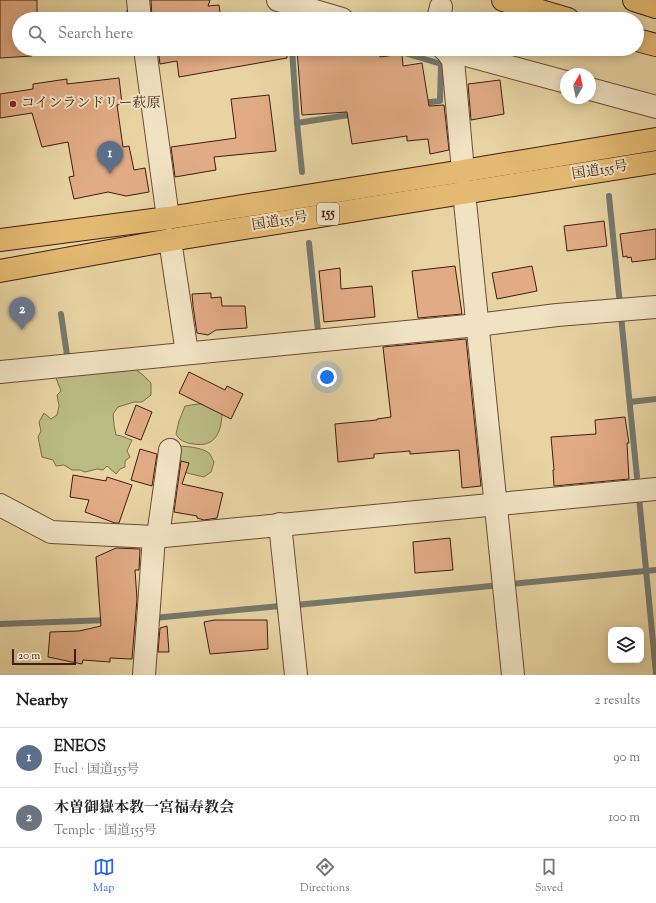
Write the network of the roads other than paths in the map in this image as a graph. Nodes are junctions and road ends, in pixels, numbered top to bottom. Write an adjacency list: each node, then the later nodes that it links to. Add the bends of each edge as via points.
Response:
1 (138, 0): 6 (street)
2 (278, 0): 7 (street)
3 (503, 0): 8 (highway)
4 (634, 0): 5 (highway)
5 (656, 6)
6 (139, 12)
7 (318, 12)
8 (544, 12)
9 (644, 42): 10 (highway)
10 (656, 45)
11 (146, 56): 20 (street)
12 (450, 56): 19 (street, via 453,60)
13 (470, 56): 14 (street)
14 (560, 80)
15 (596, 91): 16 (street)
16 (656, 107)
17 (656, 139): 19 (highway, 国道155号 / 155)
18 (656, 162): 19 (highway, 国道155号 / 155)
19 (464, 182): 20 (highway, 国道155号 / 155); 22 (highway, 国道155号 / 155); 25 (street)
20 (168, 218): 21 (highway, 国道155号 / 155)
21 (0, 240)
22 (170, 240): 23 (highway, 国道155号 / 155); 26 (street)
23 (0, 271)
24 (656, 307): 25 (street)
25 (477, 325): 26 (street); 30 (street)
26 (187, 353): 27 (street)
27 (0, 372)
28 (170, 450): 33 (street)
29 (656, 489): 30 (street)
30 (496, 503): 32 (street); 36 (street)
31 (0, 506): 33 (street, via 51,532)
32 (280, 524): 33 (street); 35 (street)
33 (156, 536): 34 (street)
34 (144, 675)
35 (296, 675)
36 (513, 675)

